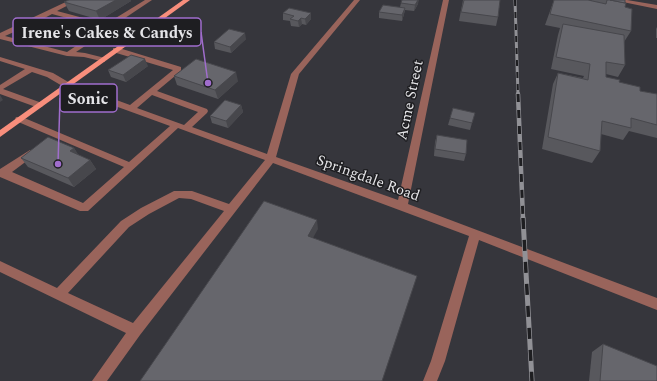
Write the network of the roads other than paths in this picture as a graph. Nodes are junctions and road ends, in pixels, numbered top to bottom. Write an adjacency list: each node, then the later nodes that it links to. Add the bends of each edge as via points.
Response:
1 (74, 0): 8 (street)
2 (149, 0): 10 (street)
3 (187, 0): 11 (main road)
4 (357, 0): 29 (street, via 295,74)
5 (446, 0): 32 (street, Acme Street)
6 (616, 0): 7 (street)
7 (657, 8)
8 (53, 12): 9 (street); 10 (street)
9 (33, 21): 12 (street); 13 (street)
10 (108, 27): 11 (street)
11 (138, 35): 14 (main road)
12 (0, 36): 15 (street)
13 (93, 38): 14 (street); 15 (street)
14 (119, 48): 17 (main road); 22 (street, via 178,69)
15 (70, 54): 17 (street, via 85,54)
16 (0, 59): 18 (street, Springdale Road)
17 (102, 60): 19 (main road)
18 (31, 69): 19 (street, Springdale Road, via 50,75); 20 (street)
19 (67, 85): 23 (main road); 24 (street, Springdale Road)
20 (0, 88)
21 (0, 91): 23 (street)
22 (151, 92): 24 (street); 26 (street, via 204,110)
23 (39, 105): 25 (main road)
24 (131, 109): 26 (street, Springdale Road)
25 (19, 119): 27 (main road); 28 (street)
26 (180, 127): 29 (street, Springdale Road); 30 (street)
27 (0, 134)
28 (57, 135): 30 (street); 31 (street)
29 (270, 160): 32 (street, Springdale Road); 33 (street)
30 (130, 166): 31 (street, via 84,208)
31 (2, 173)
32 (402, 206): 34 (street, Springdale Road)
33 (231, 209): 36 (street, via 192,195 178,194 125,224); 38 (street)
34 (475, 234): 37 (street, Springdale Road); 40 (street)
35 (0, 266): 36 (street)
36 (59, 294): 38 (street)
37 (657, 304)
38 (135, 331): 39 (street)
39 (99, 381)
40 (430, 381)

